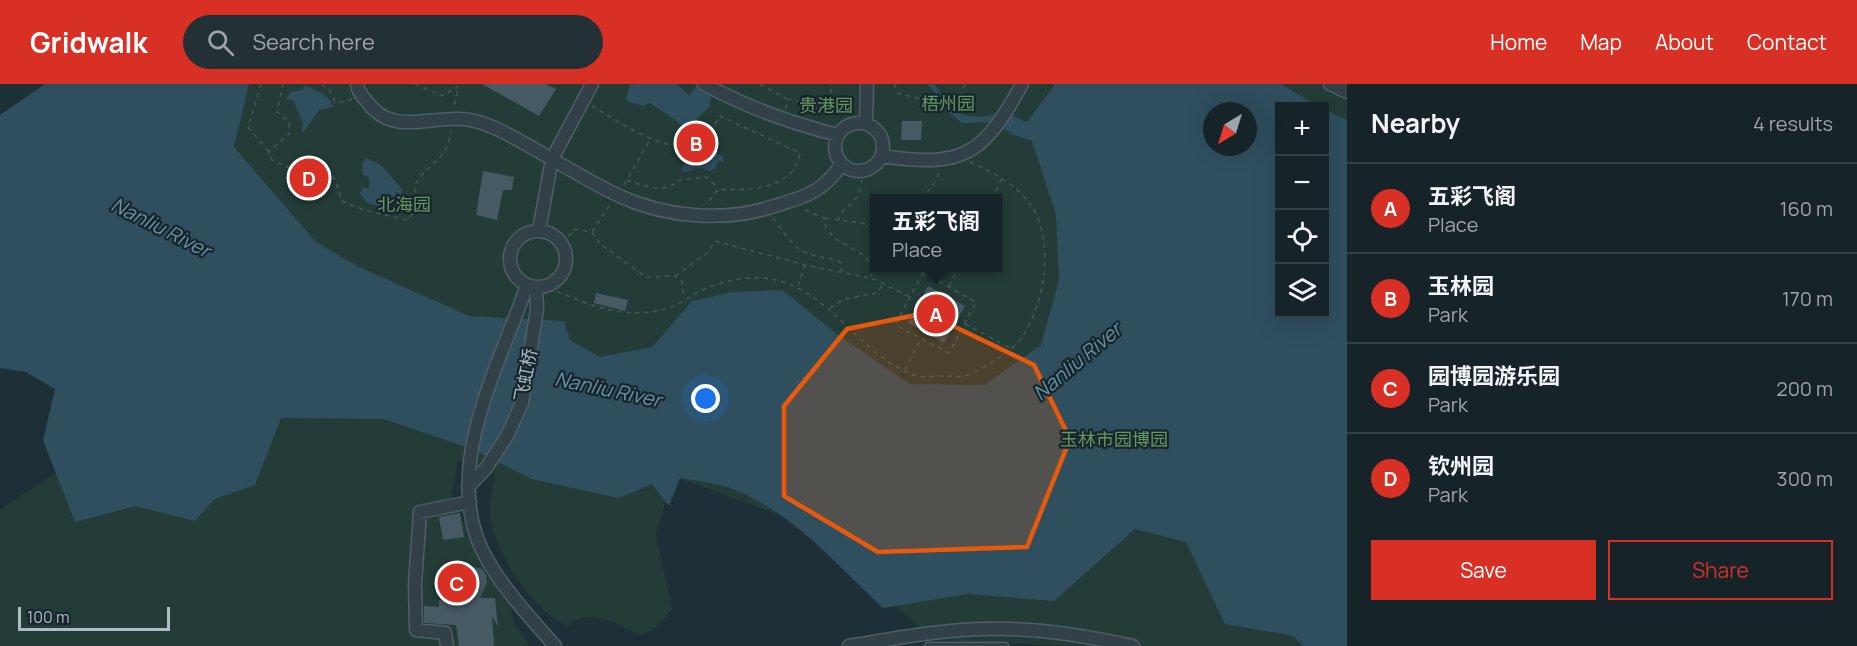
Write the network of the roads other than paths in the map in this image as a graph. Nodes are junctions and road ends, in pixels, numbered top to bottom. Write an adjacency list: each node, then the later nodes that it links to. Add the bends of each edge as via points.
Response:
1 (592, 84): 11 (street)
2 (1022, 84): 10 (street, via 999,125 959,156 924,162)
3 (1330, 84): 7 (street)
4 (867, 85): 8 (street)
5 (708, 86): 9 (street, via 785,122)
6 (359, 89): 11 (street, via 373,109 398,123 470,120)
7 (1347, 92)
8 (866, 124): 9 (street, via 850,124); 10 (street, via 873,127 882,141)
9 (838, 135): 12 (street, via 835,150)
10 (881, 156): 12 (street, via 863,170 855,171)
11 (552, 159): 12 (street, via 618,194 659,209 727,215 796,199 828,183); 13 (street)
12 (842, 164)
13 (539, 230): 14 (street, via 520,236 510,252 513,272); 14 (street, via 556,236 567,260 560,277)
14 (536, 286): 15 (street, 飞虹桥, via 519,307 469,455); 15 (street, 飞虹桥, via 537,309 522,403 507,436)
15 (468, 487): 16 (street, 飞虹桥)
16 (470, 502): 17 (street, via 420,512 416,630 445,633); 18 (street, 飞虹桥, via 476,535 505,587)
17 (447, 646)
18 (555, 646)
19 (849, 646): 22 (street, via 932,633 1008,629 1070,633)
20 (928, 646): 21 (lane)
21 (1005, 646)
22 (1133, 646)

